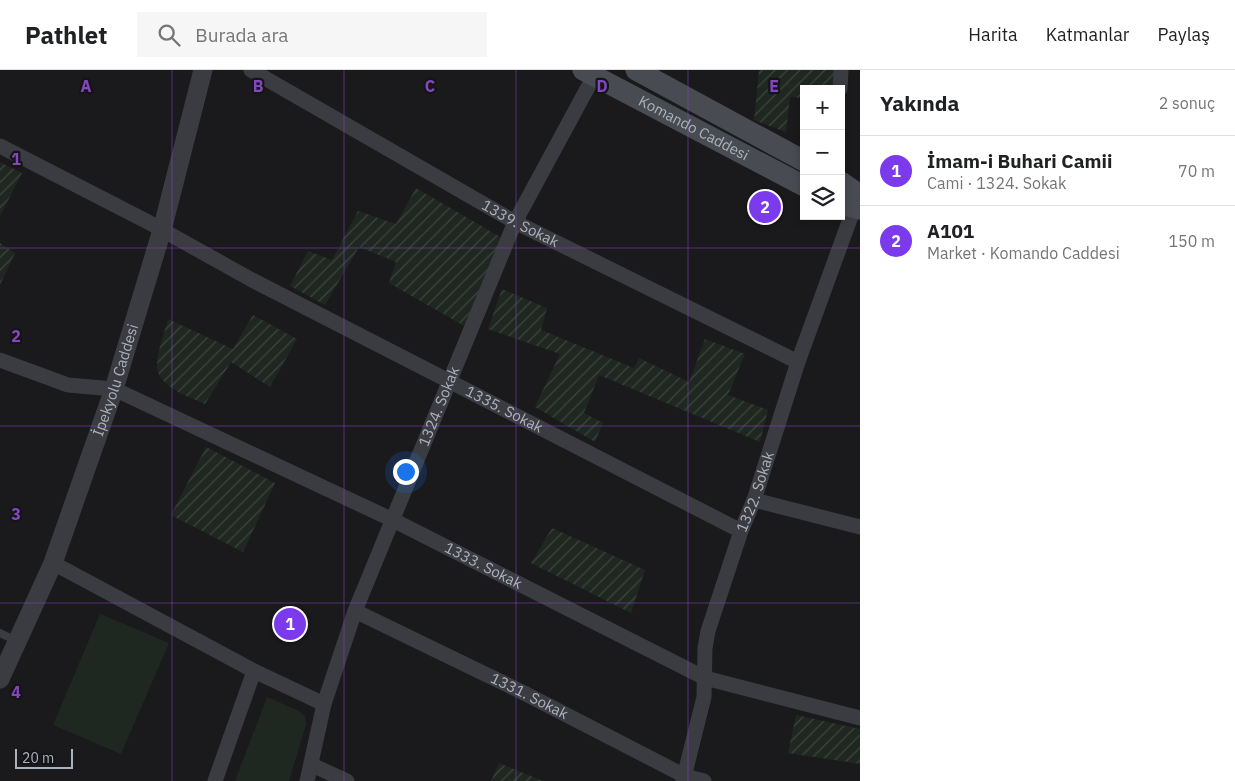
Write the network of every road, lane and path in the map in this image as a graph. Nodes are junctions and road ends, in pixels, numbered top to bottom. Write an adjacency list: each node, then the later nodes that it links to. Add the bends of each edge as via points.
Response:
1 (203, 70): 14 (street, İpekyolu Caddesi)
2 (251, 70): 13 (street, 1339. Sokak)
3 (636, 70): 6 (main road, Komando Caddesi)
4 (841, 70): 7 (street)
5 (589, 73): 10 (main road, Komando Caddesi); 13 (street, 1324. Sokak)
6 (662, 76): 9 (main road, Komando Caddesi)
7 (840, 85)
8 (0, 146): 14 (street, 1335. Sokak)
9 (800, 159)
10 (800, 184)
11 (845, 189): 12 (main road)
12 (854, 204): 16 (street, 1322. Sokak)
13 (516, 222): 16 (street, 1339. Sokak); 17 (street, 1324. Sokak)
14 (162, 230): 17 (street, 1335. Sokak, via 252,280); 18 (street, İpekyolu Caddesi)
15 (0, 360): 18 (street, via 68,385)
16 (798, 362): 19 (street, 1322. Sokak)
17 (451, 381): 20 (street, 1324. Sokak); 22 (street, 1335. Sokak)
18 (114, 389): 20 (street, 1333. Sokak); 23 (street, İpekyolu Caddesi)
19 (754, 500): 21 (street); 22 (street, 1322. Sokak)
20 (393, 520): 24 (street, 1324. Sokak); 28 (street, 1333. Sokak)
21 (860, 527)
22 (741, 530): 28 (street, 1322. Sokak, via 708,631)
23 (53, 563): 26 (street, İpekyolu Caddesi); 27 (street)
24 (355, 611): 30 (street, 1324. Sokak); 33 (street, 1331. Sokak, via 522,692)
25 (0, 633): 26 (lane)
26 (17, 641): 29 (street, İpekyolu Caddesi)
27 (254, 672): 30 (street); 34 (street)
28 (705, 678): 31 (street, 1333. Sokak); 33 (street, 1322. Sokak, via 704,697)
29 (0, 679)
30 (324, 704): 32 (street, 1324. Sokak)
31 (860, 718)
32 (312, 764): 35 (street, 1324. Sokak); 36 (street)
33 (684, 779): 37 (street, 1331. Sokak)
34 (215, 781)
35 (307, 781)
36 (346, 781)
37 (704, 781)

